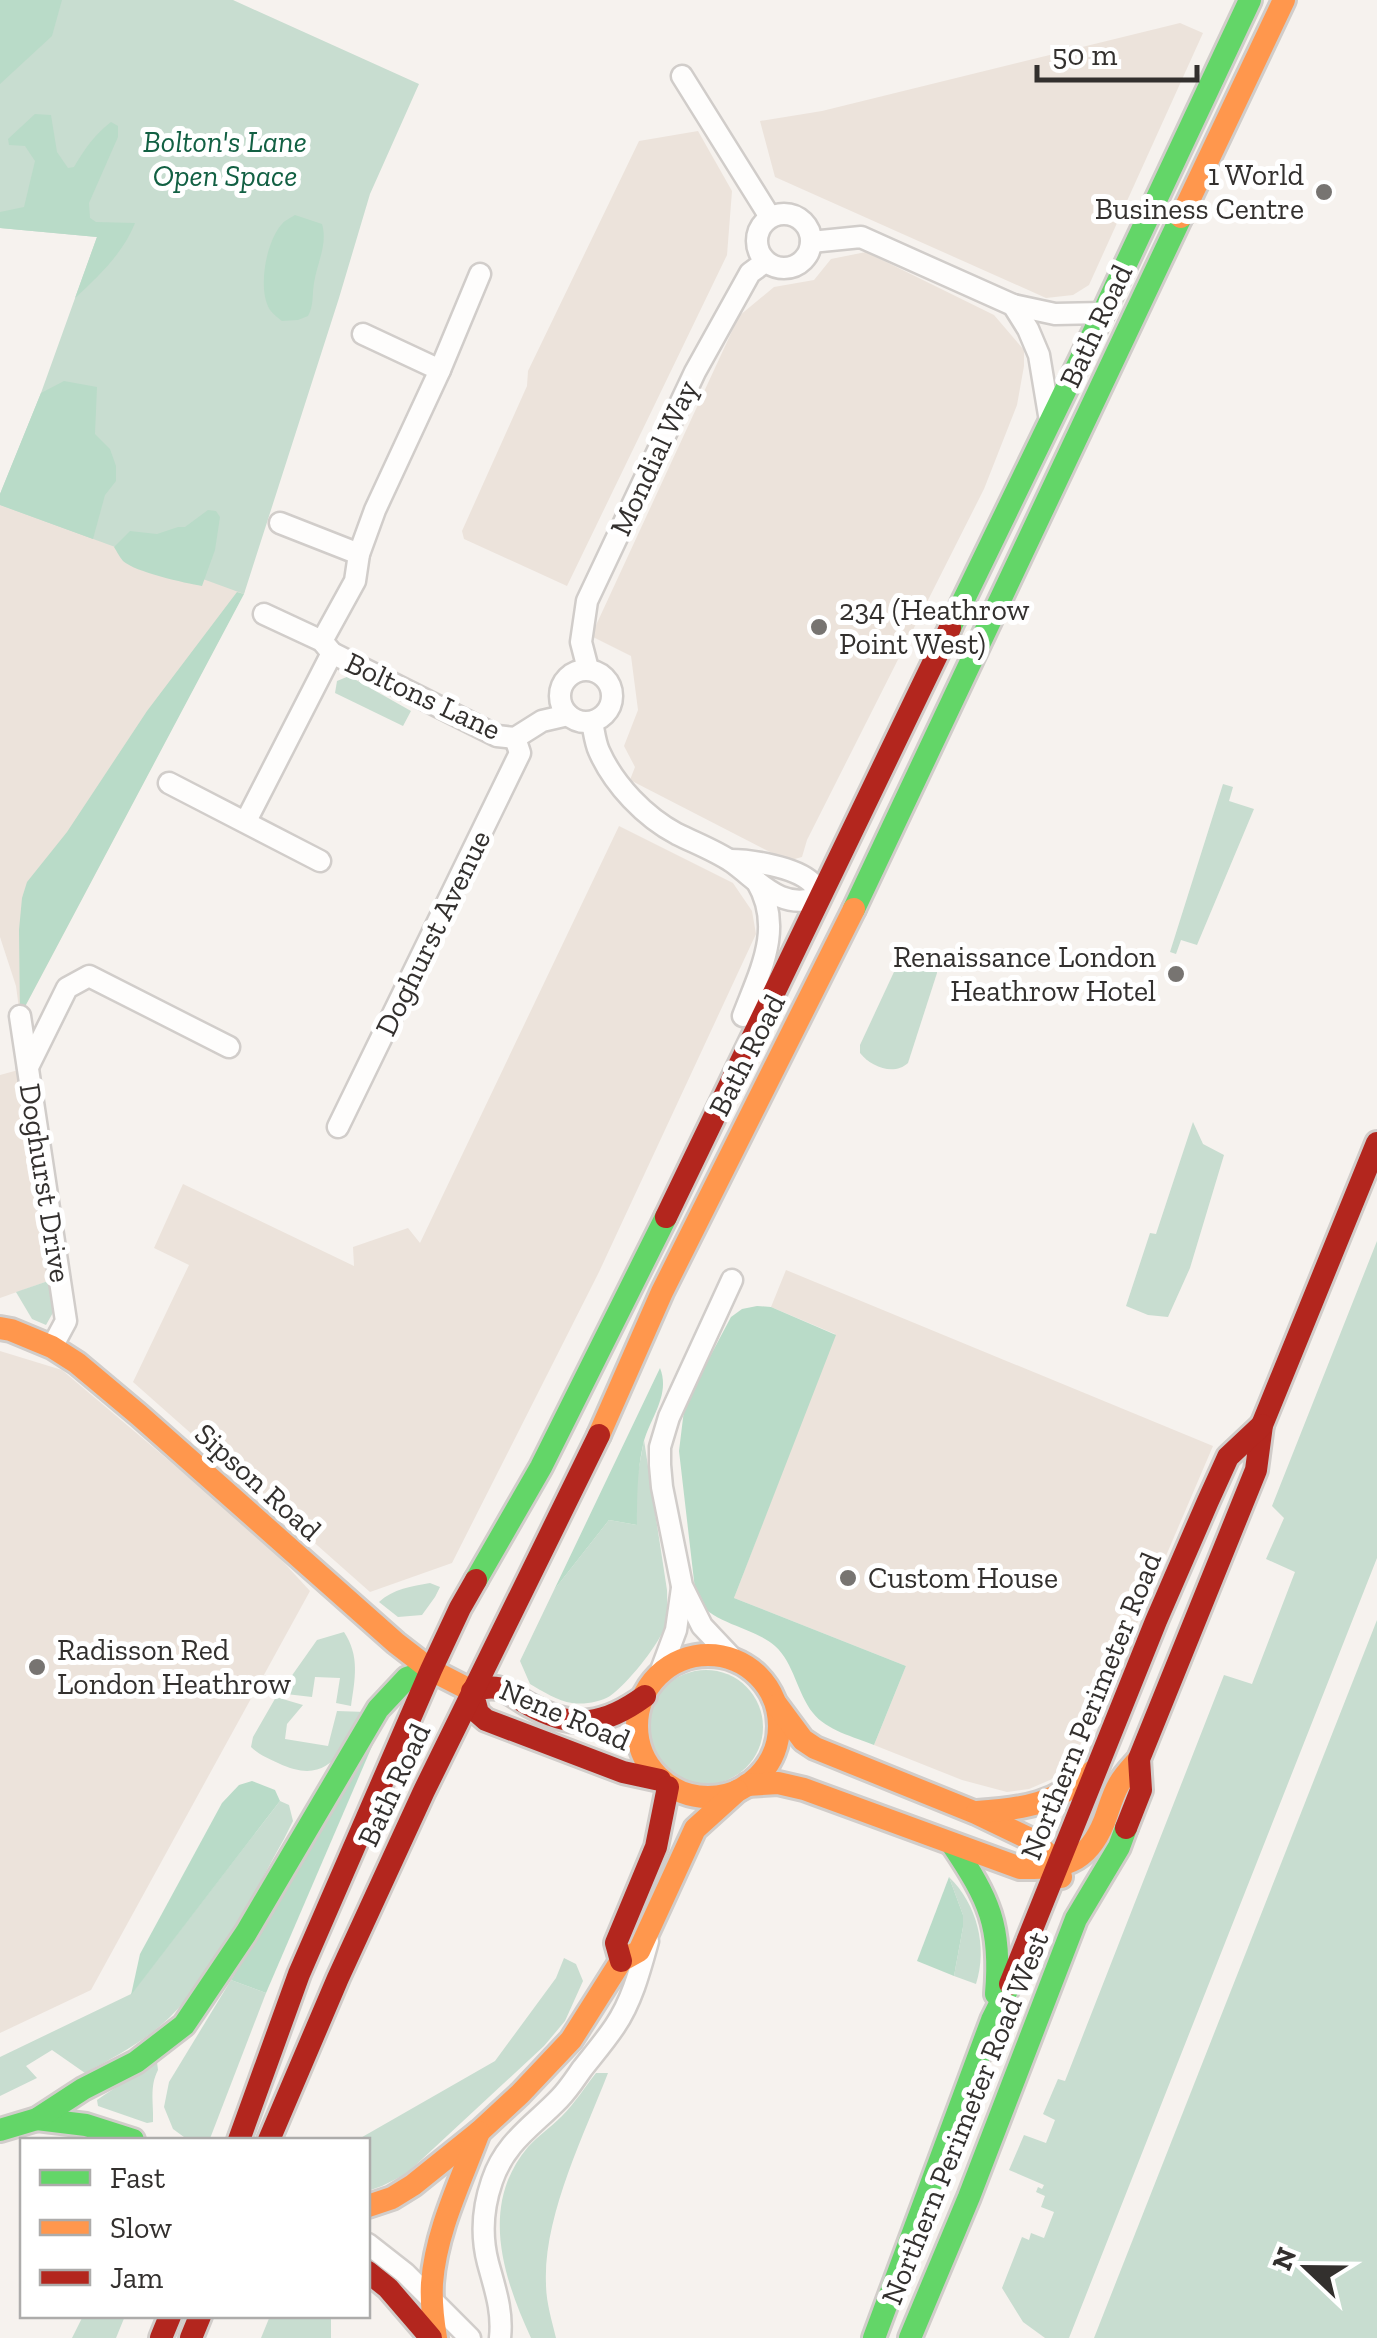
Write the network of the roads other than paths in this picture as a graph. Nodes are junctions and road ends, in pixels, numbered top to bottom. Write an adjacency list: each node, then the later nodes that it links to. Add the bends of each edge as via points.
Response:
1 (1250, 0): 9 (main road, Bath Road)
2 (1284, 0): 27 (main road, Bath Road)
3 (682, 76): 4 (street)
4 (770, 218): 5 (street, via 794,216 807,226); 6 (street, via 757,238)
5 (811, 242): 6 (street, via 806,258 791,268); 8 (street, via 860,236)
6 (766, 262): 17 (street, Mondial Way, via 750,273 695,372 587,601 581,642)
7 (480, 274): 11 (street, Boltons Lane)
8 (1013, 304): 9 (street, via 1055,314); 12 (street, via 1039,355)
9 (1103, 313): 12 (main road, Bath Road)
10 (364, 334): 11 (street)
11 (440, 370): 14 (street, Boltons Lane)
12 (1050, 422): 26 (main road, Bath Road)
13 (280, 522): 14 (street)
14 (359, 554): 16 (street, Boltons Lane, via 355,581)
15 (264, 614): 16 (street, Boltons Lane)
16 (327, 647): 20 (street, Boltons Lane, via 497,736); 22 (street, Boltons Lane)
17 (588, 669): 18 (street, via 572,672 562,685 560,701); 19 (street, via 607,680 612,696)
18 (568, 715): 19 (street); 20 (street, Boltons Lane)
19 (592, 722): 23 (street, via 612,776 652,820)
20 (515, 738): 32 (street, Doghurst Avenue, via 520,753)
21 (169, 783): 22 (street)
22 (246, 821): 24 (street)
23 (729, 860): 25 (street); 26 (street, via 796,874)
24 (320, 861)
25 (757, 882): 26 (street, via 789,901); 31 (street, Bath Road, via 767,898 769,936)
26 (821, 896): 27 (street); 31 (main road, Bath Road)
27 (852, 912): 42 (main road, Bath Road)
28 (20, 1016): 30 (street, Doghurst Drive)
29 (229, 1047): 30 (street, via 89,976 66,988)
30 (28, 1068): 36 (street, Doghurst Drive, via 66,1321)
31 (721, 1100): 40 (main road, Bath Road, via 632,1288)
32 (338, 1127)
33 (1377, 1143): 37 (main road, Northern Perimeter Road)
34 (732, 1280): 38 (street, via 660,1447)
35 (0, 1328): 36 (main road, Sipson Road)
36 (52, 1347): 40 (main road, Sipson Road)
37 (1262, 1425): 45 (main road, Northern Perimeter Road, via 1256,1470); 46 (main road, Northern Perimeter Road, via 1228,1457)
38 (682, 1586): 39 (street, via 702,1626); 41 (street, via 676,1630)
39 (735, 1661): 41 (main road, via 696,1655); 44 (main road, via 762,1679)
40 (431, 1670): 42 (main road, Sipson Road); 56 (main road, via 407,1678 378,1709 246,1934 184,2025 136,2062); 58 (main road, Bath Road, via 299,1974)
41 (660, 1672): 43 (main road)
42 (472, 1691): 43 (main road, Nene Road, via 493,1686 566,1721 588,1724); 47 (main road, Nene Road, via 486,1720); 60 (main road, Bath Road)
43 (645, 1696): 47 (main road, via 636,1734 644,1761)
44 (776, 1704): 48 (main road, via 780,1732 772,1758); 49 (main road, via 816,1748)
45 (1139, 1759): 51 (main road, via 1118,1785 1088,1851); 52 (main road, Northern Perimeter Road, via 1141,1790 1130,1819)
46 (1097, 1768): 49 (main road, via 1077,1788 1040,1805); 51 (main road, Northern Perimeter Road)
47 (664, 1784): 48 (main road, via 696,1796); 54 (main road, via 656,1847 616,1942)
48 (742, 1788): 50 (main road, via 804,1789); 53 (main road, via 695,1829)
49 (976, 1812): 51 (main road, via 1032,1840)
50 (952, 1844): 51 (main road, via 1020,1868); 55 (main road, via 995,1922 1000,1962)
51 (1058, 1867): 52 (main road); 55 (main road, Northern Perimeter Road)
52 (1076, 1919): 70 (main road, Northern Perimeter Road West)
53 (652, 1924): 54 (main road, via 639,1951); 68 (street, via 637,1982 617,2024 559,2099 505,2152 493,2178 484,2238 498,2290)
54 (621, 1962): 59 (main road, via 553,2061)
55 (992, 2020): 69 (main road, Northern Perimeter Road West)
56 (37, 2119): 57 (main road); 61 (main road, via 78,2122)
57 (0, 2130)
58 (243, 2130)
59 (480, 2131): 62 (main road, via 413,2185); 65 (main road, via 438,2240)
60 (272, 2135)
61 (129, 2138)
62 (370, 2205)
63 (370, 2246): 65 (street)
64 (370, 2274): 66 (main road)
65 (431, 2299): 66 (main road); 67 (street)
66 (434, 2338)
67 (470, 2338)
68 (500, 2338)
69 (874, 2338)
70 (910, 2338)

